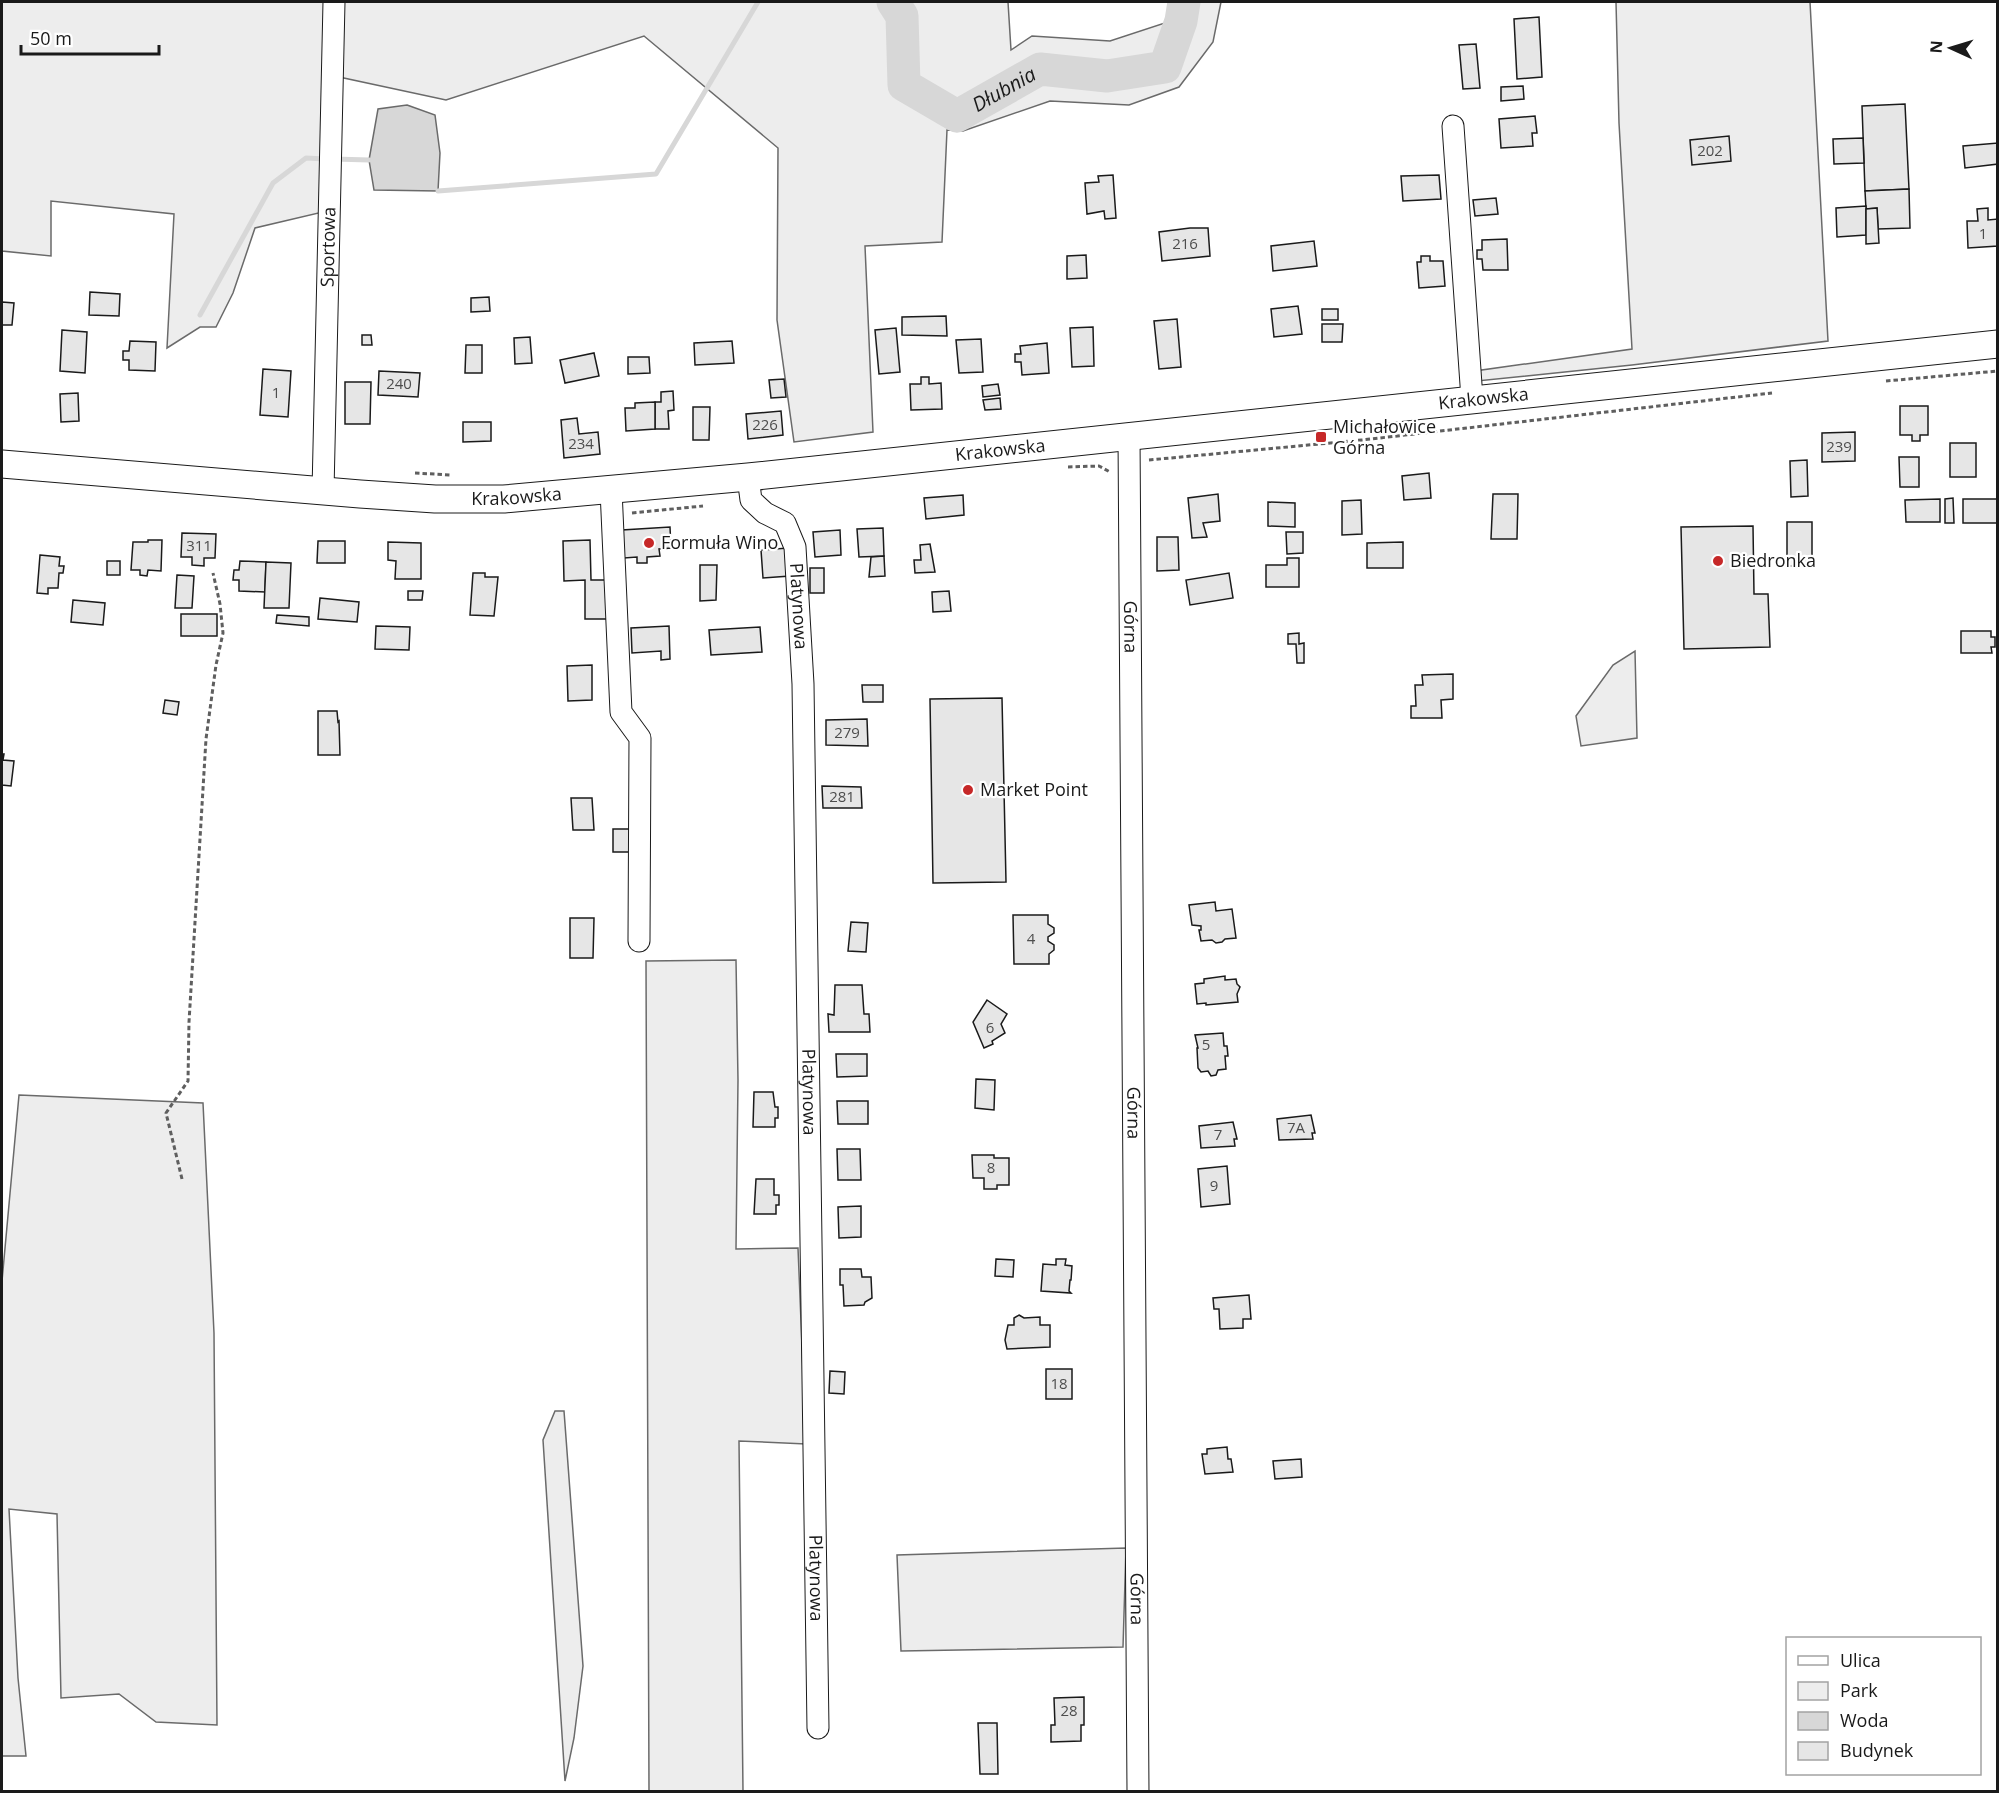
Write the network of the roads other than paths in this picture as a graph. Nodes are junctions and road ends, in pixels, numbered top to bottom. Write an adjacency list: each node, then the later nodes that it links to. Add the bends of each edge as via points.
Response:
1 (334, 2): 9 (street, Sportowa)
2 (1453, 126): 4 (street)
3 (1998, 344): 4 (main road, Krakowska)
4 (1472, 399): 5 (main road, Krakowska)
5 (1129, 435): 7 (main road, Krakowska); 12 (street, Górna)
6 (2, 464): 9 (main road, Krakowska)
7 (748, 477): 8 (main road, Krakowska); 11 (street, Platynowa, via 751,500 785,523 795,547 803,684)
8 (611, 490): 9 (main road, Krakowska, via 484,499); 10 (street, via 621,712 640,738)
9 (323, 491)
10 (639, 941)
11 (818, 1728)
12 (1138, 1791)

